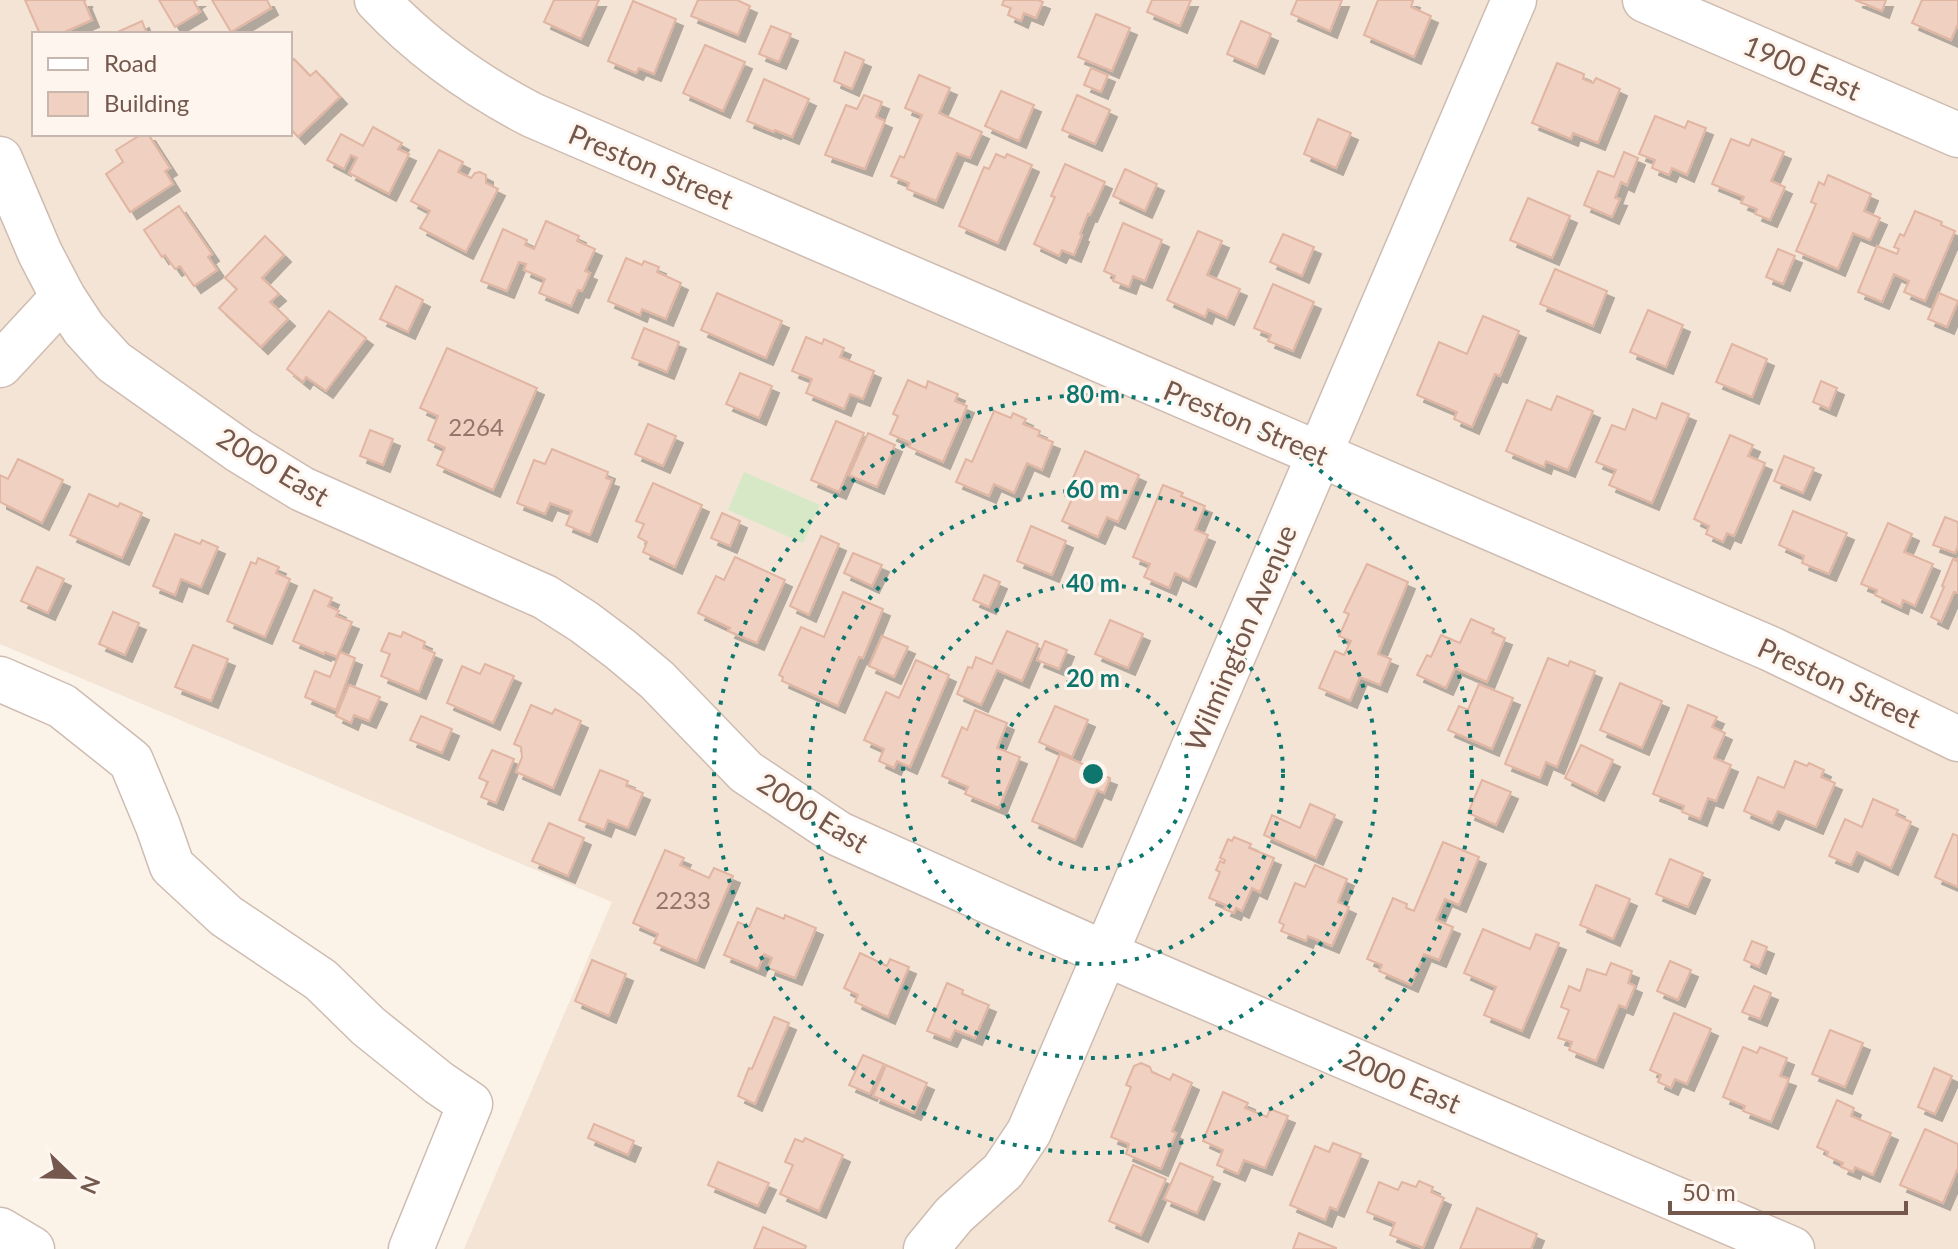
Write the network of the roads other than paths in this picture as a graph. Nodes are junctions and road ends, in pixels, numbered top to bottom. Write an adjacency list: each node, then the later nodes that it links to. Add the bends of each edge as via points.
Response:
1 (377, 0): 8 (street, Preston Street, via 443,60 532,115)
2 (1514, 0): 8 (street, Wilmington Avenue)
3 (1645, 0): 4 (street, 1900 East)
4 (1958, 135)
5 (0, 159): 6 (street, 2000 East)
6 (63, 297): 7 (street); 11 (street, 2000 East, via 114,362 240,451 302,489 545,597 584,622 657,680 746,772 811,817 878,853)
7 (0, 365)
8 (1319, 455): 10 (street, Preston Street, via 1771,649); 11 (street, Wilmington Avenue)
9 (0, 679): 14 (street, via 62,706 131,761 172,866 226,916 321,980 368,1026 470,1104)
10 (1958, 739)
11 (1106, 954): 15 (street, Wilmington Avenue, via 1022,1145); 16 (street, 2000 East)
12 (0, 1230): 13 (street)
13 (32, 1249)
14 (411, 1249)
15 (926, 1249)
16 (1792, 1249)

